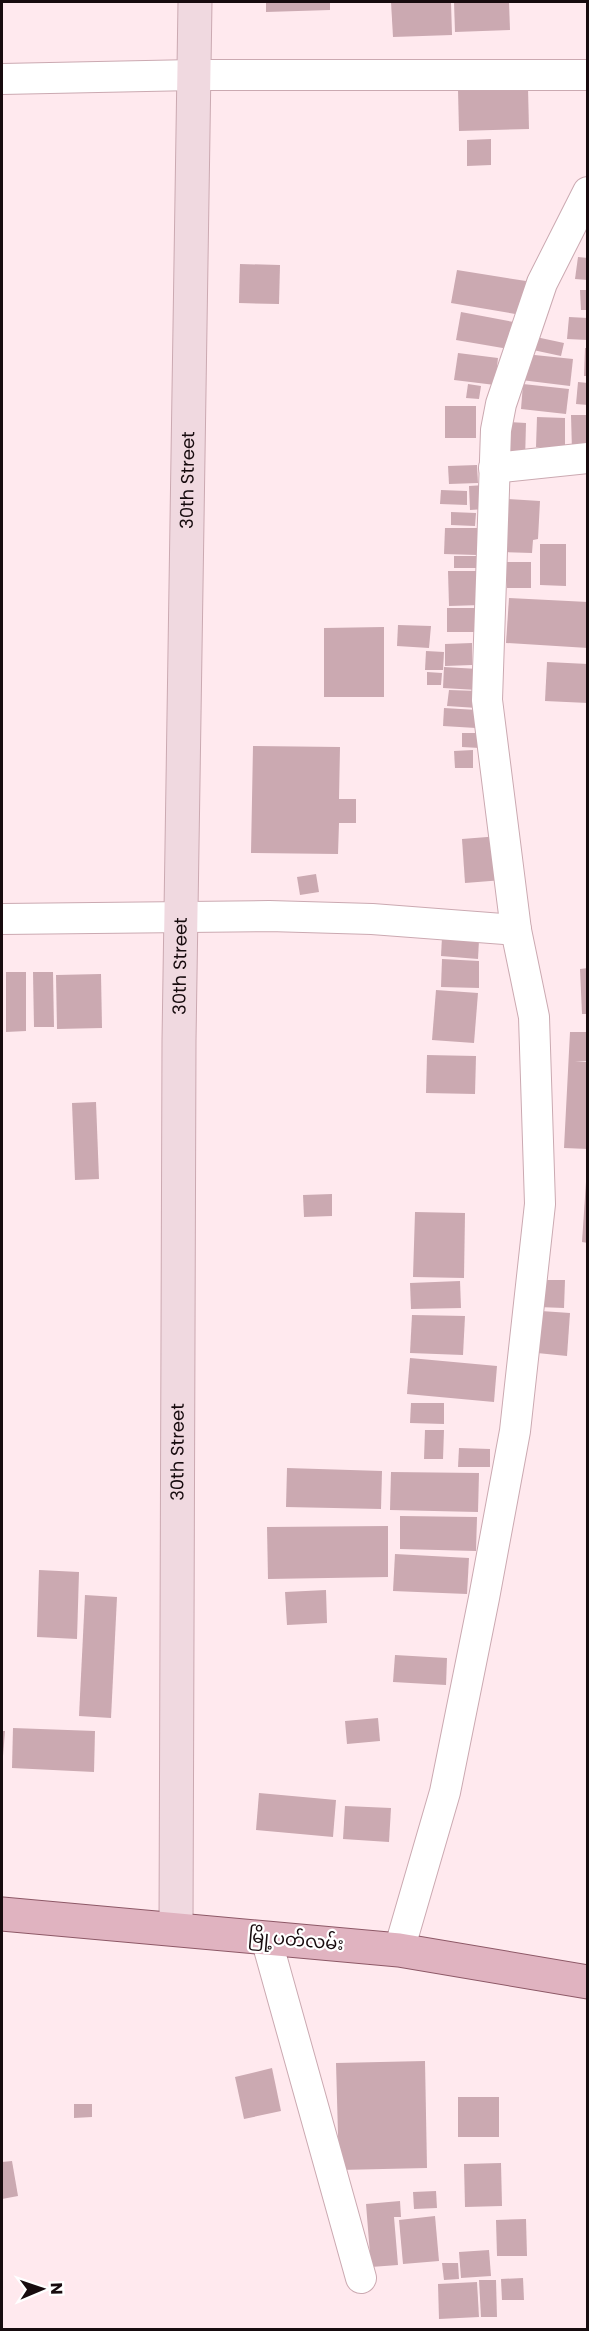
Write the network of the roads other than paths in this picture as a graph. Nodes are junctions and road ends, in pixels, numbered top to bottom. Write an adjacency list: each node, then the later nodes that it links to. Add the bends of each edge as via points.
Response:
1 (195, 2): 2 (main road, 30th Street)
2 (194, 75): 3 (street); 4 (street); 8 (main road, 30th Street)
3 (588, 75)
4 (2, 80)
5 (588, 192): 7 (street, via 542,283 527,325 501,404)
6 (588, 458): 7 (street)
7 (494, 468): 10 (street, via 487,700)
8 (181, 917): 9 (street); 10 (street, via 360,918); 12 (main road, 30th Street)
9 (2, 919)
10 (516, 930): 14 (street, via 534,1017 540,1204 515,1431 445,1792)
11 (2, 1914): 12 (main road, မြို့ပတ်လမ်း)
12 (176, 1929): 13 (main road, မြို့ပတ်လမ်း)
13 (266, 1938): 14 (main road, မြို့ပတ်လမ်း); 16 (street)
14 (399, 1950): 15 (main road, မြို့ပတ်လမ်း)
15 (588, 1982)
16 (361, 2278)

